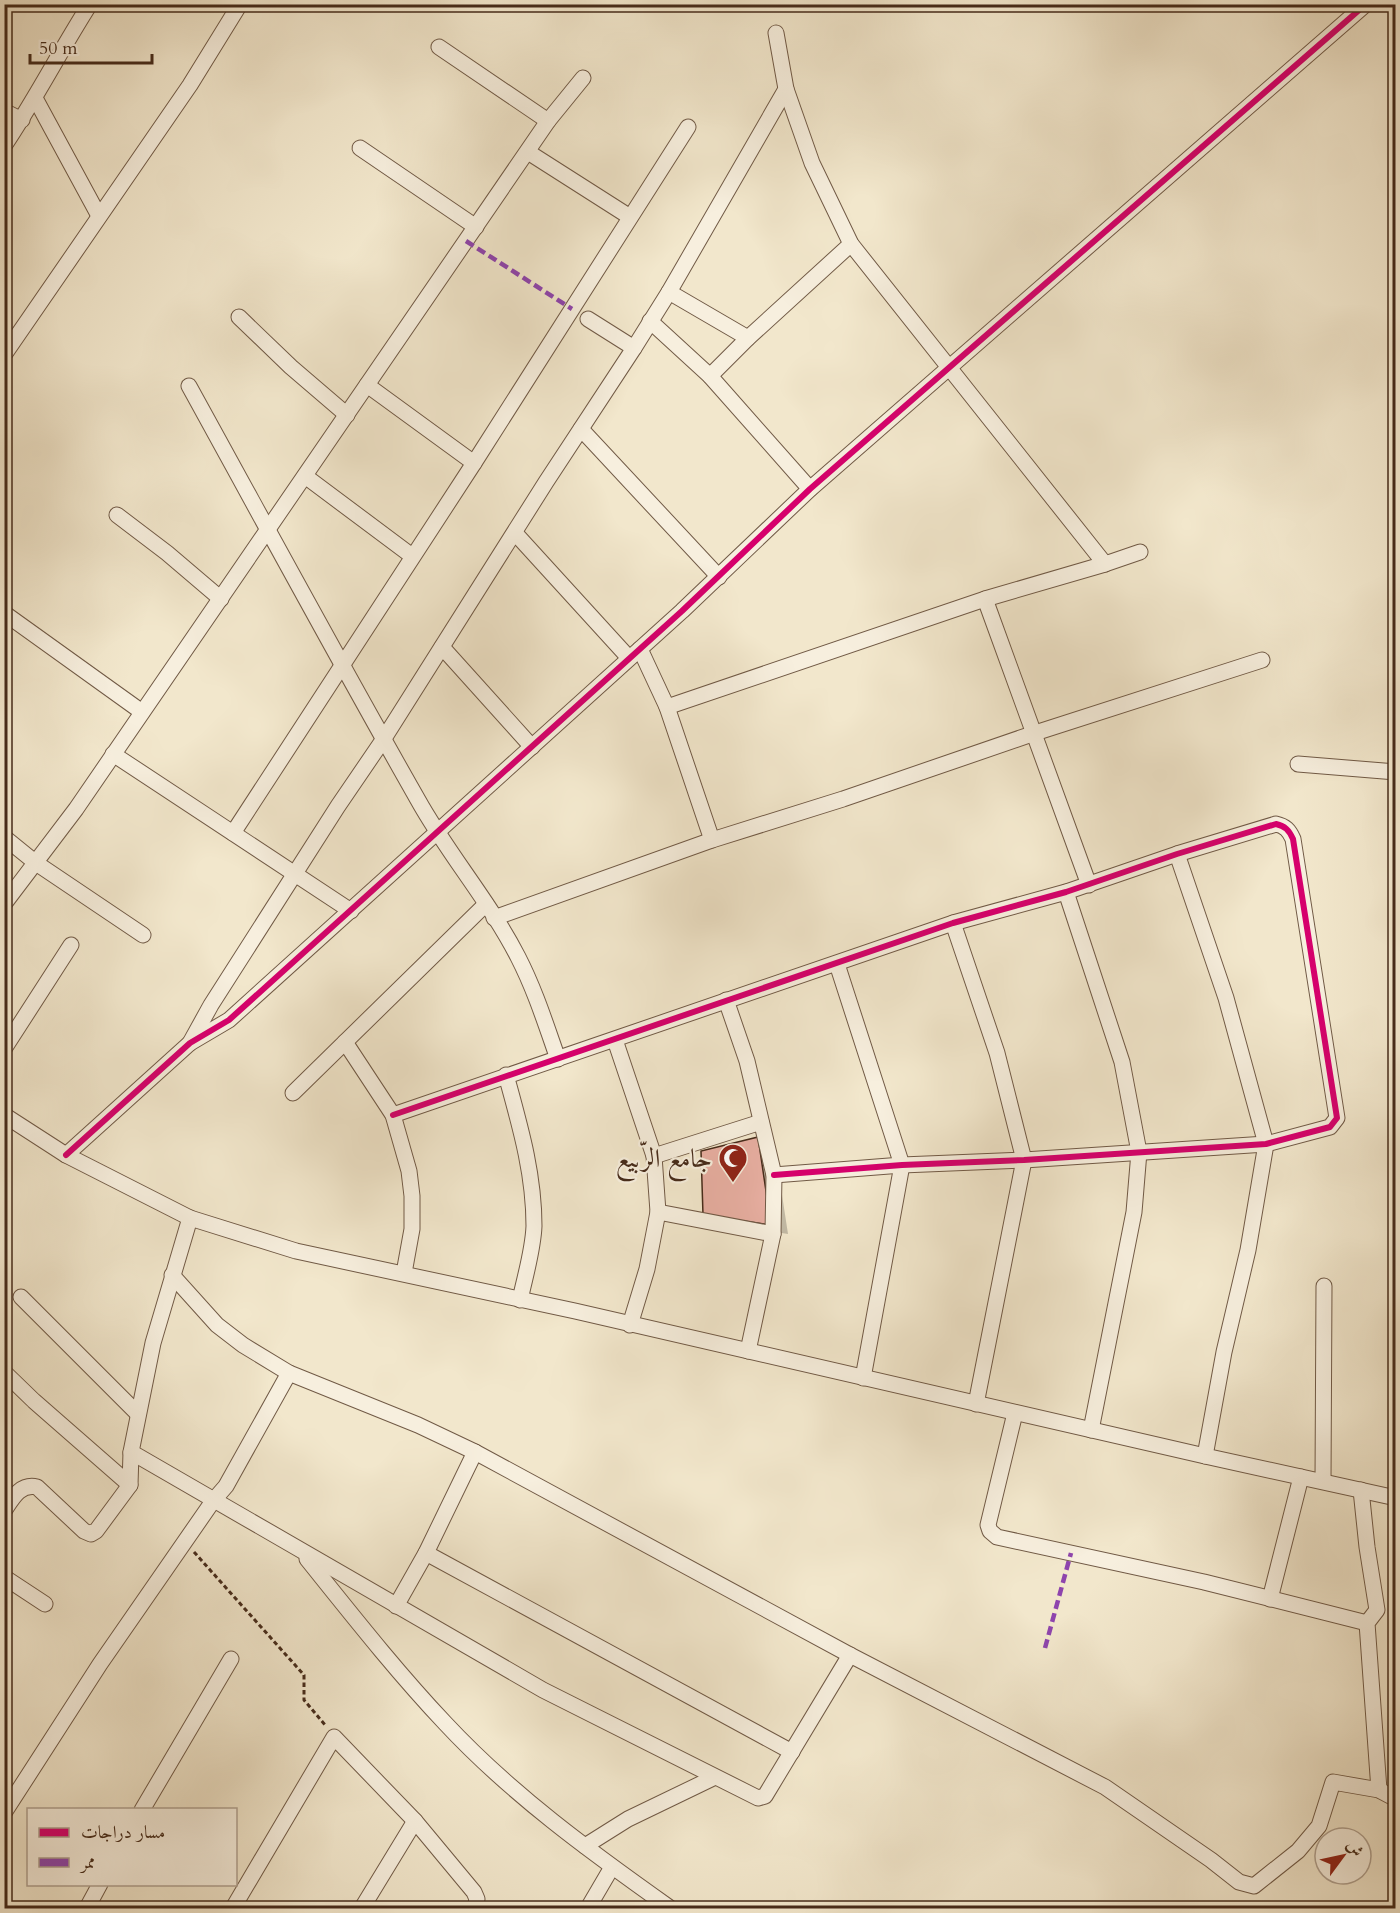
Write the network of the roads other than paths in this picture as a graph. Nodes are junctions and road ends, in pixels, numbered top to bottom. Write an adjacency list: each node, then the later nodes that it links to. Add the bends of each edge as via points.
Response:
1 (90, 4): 8 (street)
2 (240, 4): 16 (street, via 190,85)
3 (1366, 4): 27 (street)
4 (776, 33): 7 (street)
5 (438, 47): 11 (street)
6 (583, 78): 11 (street)
7 (786, 89): 19 (street, via 812,163); 20 (street)
8 (35, 98): 10 (street); 16 (street)
9 (4, 111): 10 (street)
10 (22, 120): 13 (street)
11 (548, 121): 15 (street)
12 (688, 127): 17 (street)
13 (4, 146)
14 (360, 148): 18 (street)
15 (528, 152): 17 (street); 18 (street)
16 (99, 216): 26 (street)
17 (630, 217): 33 (street)
18 (476, 227): 30 (street)
19 (851, 244): 24 (street); 27 (street)
20 (669, 292): 23 (street); 24 (street)
21 (239, 317): 31 (street)
22 (588, 319): 25 (street)
23 (650, 321): 25 (street); 28 (street)
24 (748, 338): 28 (street)
25 (634, 348): 32 (street)
26 (4, 355)
27 (951, 368): 35 (street); 41 (street)
28 (710, 376): 35 (street)
29 (189, 386): 37 (street)
30 (367, 386): 31 (street); 33 (street)
31 (347, 415): 34 (street)
32 (581, 429): 38 (street); 42 (street)
33 (474, 463): 40 (street)
34 (305, 476): 37 (street); 40 (street)
35 (810, 489): 42 (street)
36 (117, 515): 43 (street)
37 (268, 529): 43 (street); 49 (street)
38 (514, 533): 46 (street); 47 (street)
39 (1140, 552): 41 (street)
40 (412, 556): 49 (street)
41 (1105, 564): 44 (street)
42 (719, 577): 47 (street)
43 (221, 599): 51 (street)
44 (985, 599): 50 (street); 52 (street)
45 (4, 613): 51 (street)
46 (442, 647): 53 (street); 54 (street)
47 (634, 653): 50 (street); 54 (street)
48 (1262, 660): 52 (street)
49 (342, 666): 53 (street); 58 (street)
50 (667, 707): 61 (street)
51 (142, 712): 55 (street)
52 (1035, 733): 61 (street); 65 (street)
53 (384, 740): 59 (street); 64 (street)
54 (532, 747): 59 (street)
55 (113, 754): 58 (street); 63 (street)
56 (1298, 764): 57 (street)
57 (1395, 771)
58 (233, 832): 64 (street)
59 (436, 833): 68 (street); 69 (street)
60 (4, 837): 63 (street)
61 (712, 840): 69 (street)
62 (1177, 854): 65 (street); 85 (street, via 1226,998); 85 (street, via 1276,824 1289,831 1293,839 1336,1118 1330,1127)
63 (36, 863): 67 (street); 71 (street)
64 (295, 876): 68 (street); 77 (street)
65 (1089, 885): 66 (street)
66 (1066, 892): 70 (street); 86 (street, via 1122,1062)
67 (4, 904)
68 (351, 911): 77 (street, via 229,1020)
69 (490, 911): 76 (street); 79 (street, via 531,984)
70 (952, 923): 73 (street); 89 (street, via 997,1053)
71 (143, 935)
72 (71, 945): 78 (street)
73 (837, 964): 74 (street); 90 (street)
74 (726, 1000): 75 (street); 84 (street, via 747,1061)
75 (615, 1040): 79 (street); 88 (street)
76 (345, 1042): 81 (street); 83 (street)
77 (190, 1043): 87 (street)
78 (4, 1049)
79 (558, 1059): 80 (street)
80 (506, 1075): 83 (street); 99 (street, via 528,1159 534,1227)
81 (293, 1093)
82 (4, 1115): 87 (street)
83 (393, 1115): 95 (street, via 412,1196 412,1229)
84 (761, 1122): 88 (street); 91 (street)
85 (1266, 1144): 86 (street); 111 (street)
86 (1139, 1152): 89 (street); 108 (street, via 1134,1212)
87 (66, 1155): 93 (street)
88 (654, 1156): 92 (street)
89 (1024, 1160): 90 (street); 105 (street)
90 (902, 1164): 91 (street); 104 (street)
91 (774, 1175): 94 (street)
92 (658, 1212): 94 (street); 100 (street, via 647,1269)
93 (190, 1218): 95 (street, via 297,1251); 96 (street)
94 (773, 1234): 101 (street)
95 (404, 1273): 99 (street)
96 (172, 1275): 103 (street, via 217,1325); 107 (street)
97 (1324, 1286): 113 (street)
98 (21, 1297): 107 (street)
99 (520, 1300): 100 (street)
100 (630, 1325): 101 (street)
101 (748, 1351): 104 (street)
102 (4, 1372): 114 (street)
103 (288, 1373): 110 (street); 117 (street, via 236,1469)
104 (863, 1378): 105 (street)
105 (976, 1404): 106 (street)
106 (1015, 1413): 108 (street); 122 (street, via 988,1525 994,1536)
107 (138, 1414): 109 (street)
108 (1091, 1430): 111 (street)
109 (131, 1452): 114 (street); 117 (street)
110 (475, 1452): 120 (street); 126 (street)
111 (1205, 1456): 112 (street)
112 (1301, 1476): 113 (street); 122 (street)
113 (1323, 1481): 115 (street)
114 (130, 1485): 118 (street, via 91,1534 30,1485 15,1495)
115 (1360, 1490): 116 (street); 125 (street, via 1377,1610)
116 (1395, 1498)
117 (213, 1501): 119 (street); 133 (street, via 100,1664)
118 (4, 1511)
119 (302, 1552): 124 (street); 135 (street, via 382,1653 446,1725 518,1793)
120 (426, 1553): 124 (street); 128 (street)
121 (4, 1577): 123 (street)
122 (1270, 1599): 125 (street)
123 (45, 1604)
124 (396, 1605): 129 (street, via 543,1690)
125 (1367, 1623): 130 (street)
126 (850, 1655): 128 (street); 130 (street, via 1105,1787 1239,1882 1254,1886 1298,1851 1319,1826 1333,1782)
127 (231, 1659): 132 (street)
128 (792, 1752): 129 (street, via 762,1797)
129 (716, 1777): 135 (street, via 628,1819)
130 (1379, 1790): 131 (street)
131 (1395, 1798)
132 (143, 1808)
133 (4, 1813)
134 (416, 1821): 139 (street, via 334,1737); 140 (street); 141 (street, via 474,1892)
135 (585, 1846): 136 (street)
136 (612, 1867): 142 (street); 143 (street)
137 (99, 1886): 138 (street)
138 (87, 1908)
139 (233, 1908)
140 (363, 1908)
141 (475, 1908)
142 (588, 1908)
143 (670, 1908)

